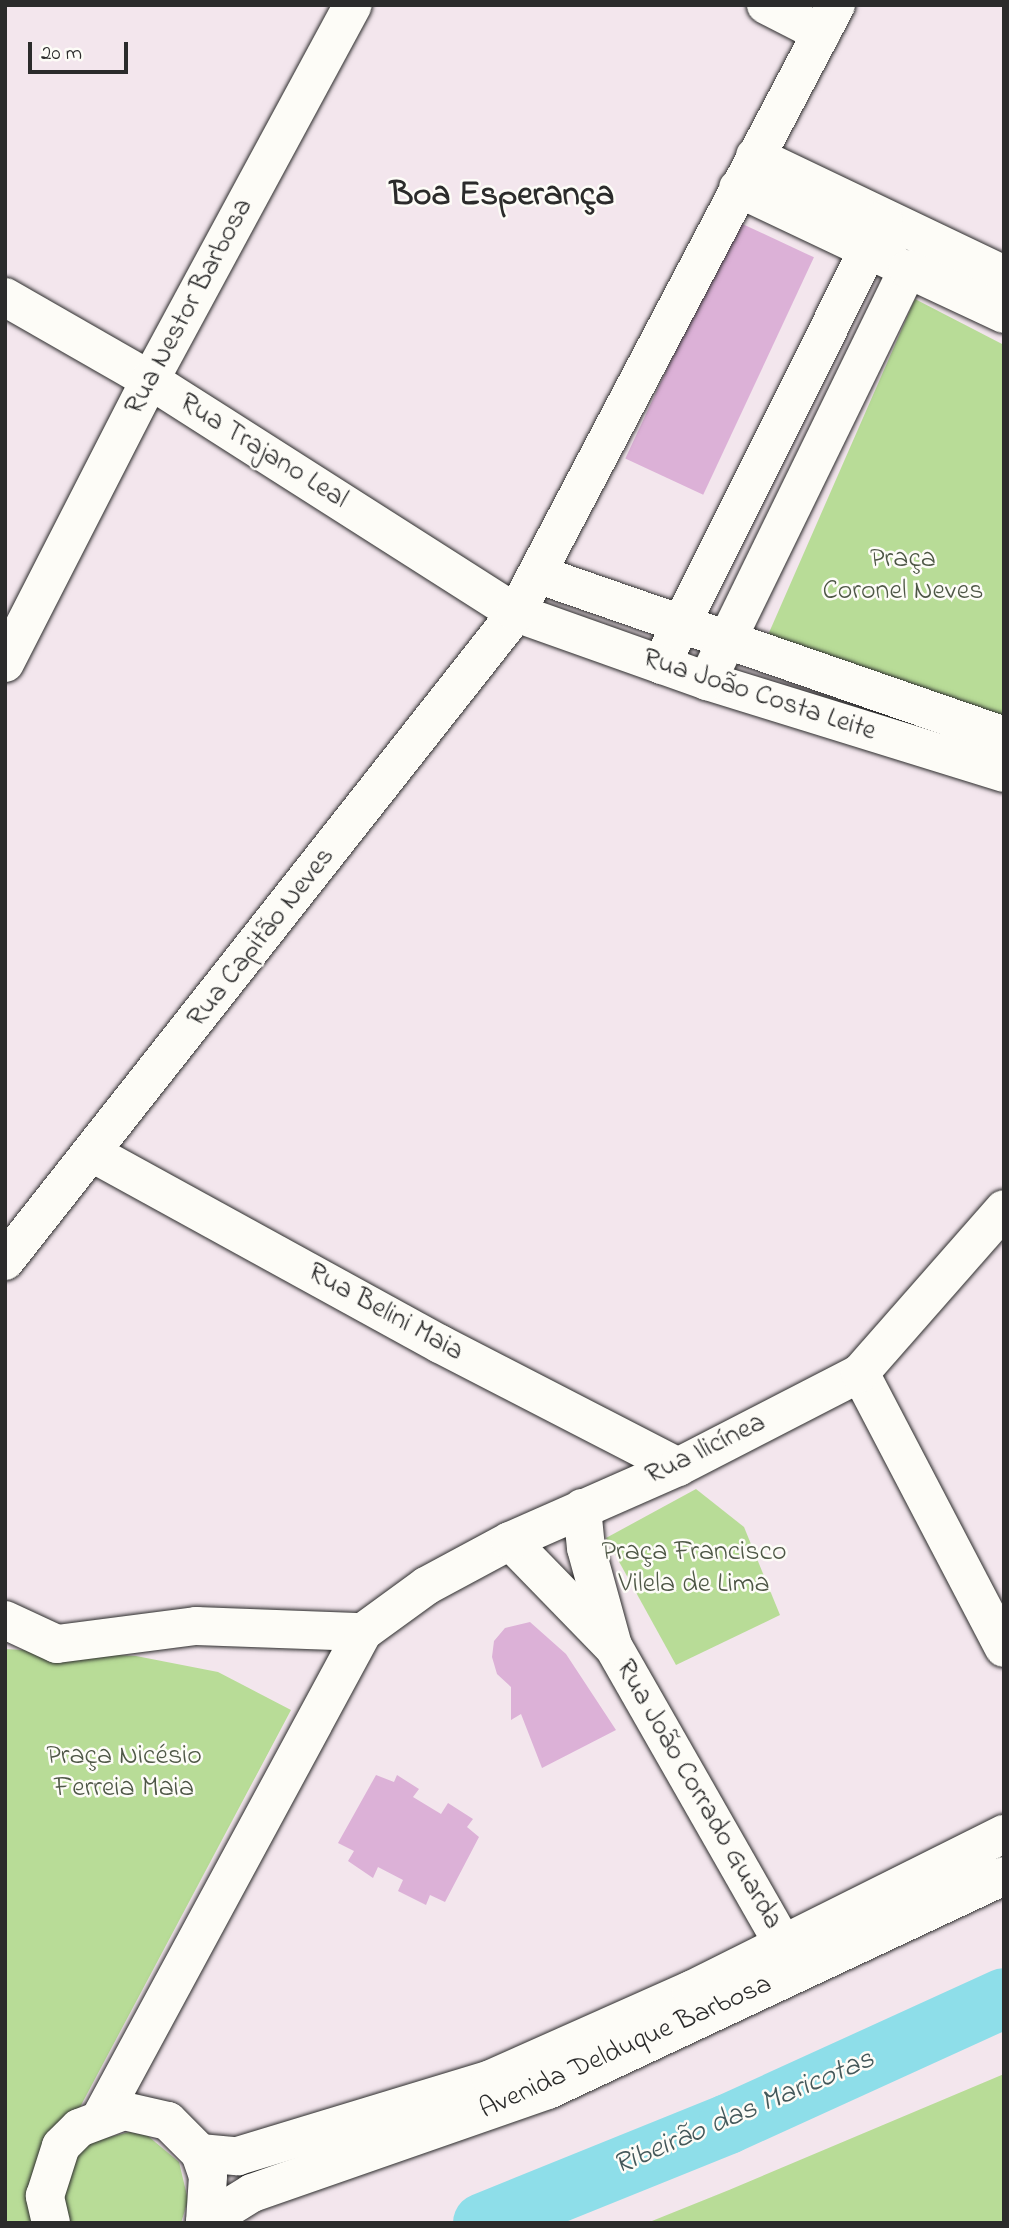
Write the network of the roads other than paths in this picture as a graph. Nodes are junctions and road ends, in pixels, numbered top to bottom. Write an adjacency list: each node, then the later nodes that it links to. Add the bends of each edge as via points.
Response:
1 (353, 5): 10 (street, Rua Nestor Barbosa)
2 (766, 5): 3 (street)
3 (829, 19): 4 (street)
4 (747, 172): 5 (street); 11 (street)
5 (875, 234): 6 (street); 14 (street)
6 (915, 254): 7 (street); 9 (street); 15 (street)
7 (1004, 275)
8 (5, 297): 10 (street, Rua Trajano Leal)
9 (1004, 314)
10 (150, 380): 12 (street, Rua Trajano Leal); 13 (street, Rua Nestor Barbosa)
11 (537, 574): 12 (street); 14 (street, Rua João Costa Leite)
12 (516, 613): 17 (street, Rua João Costa Leite); 21 (street, Rua Capitão Neves)
13 (20, 616): 16 (street, Rua Nestor Barbosa)
14 (677, 626): 15 (street, Rua João Costa Leite); 17 (street)
15 (725, 642): 18 (street); 19 (street, Rua João Costa Leite)
16 (5, 663)
17 (661, 665): 18 (street, Rua João Costa Leite)
18 (707, 681): 20 (street, Rua João Costa Leite)
19 (1004, 736)
20 (1004, 773)
21 (94, 1154): 23 (street, Rua Capitão Neves); 25 (street, Rua Belini Maia, via 440,1344)
22 (1004, 1209): 24 (street, Rua Ilicínea)
23 (5, 1261)
24 (860, 1373): 25 (street, Rua Ilicínea); 31 (street)
25 (678, 1466): 26 (street, Rua Ilicínea)
26 (582, 1508): 27 (street, Rua Ilicínea); 30 (street, Rua João Corrado Guarda, via 586,1548)
27 (510, 1541): 29 (street, Rua Ilicínea, via 426,1586); 30 (street, Rua João Corrado Guarda)
28 (5, 1620): 29 (street, via 57,1644 196,1626)
29 (363, 1632): 35 (street)
30 (613, 1646): 34 (street, Rua João Corrado Guarda)
31 (1004, 1648)
32 (1004, 1834): 34 (street, Avenida Delduque Barbosa)
33 (1004, 1876): 37 (street, Avenida Delduque Barbosa, via 548,2090 252,2193)
34 (783, 1944): 36 (street, Avenida Delduque Barbosa, via 491,2079 238,2156)
35 (102, 2115): 36 (street, via 147,2113 168,2121); 38 (street, via 61,2146 50,2169 46,2196)
36 (200, 2153): 37 (street, via 208,2176)
37 (205, 2222)
38 (51, 2223)

